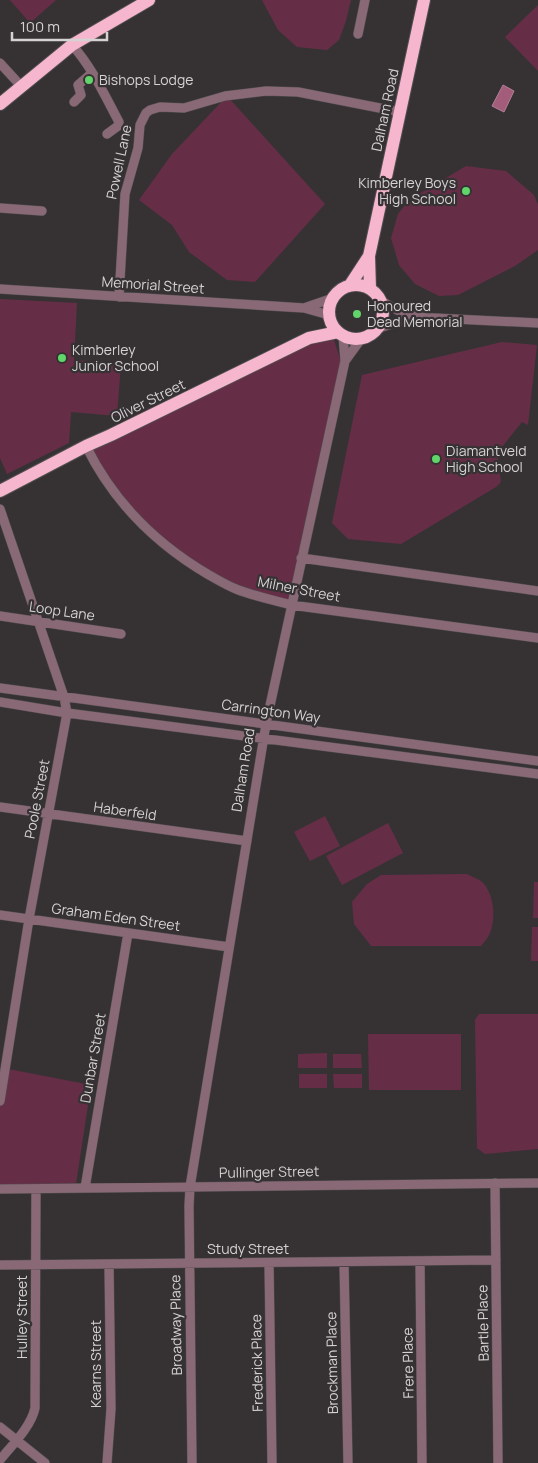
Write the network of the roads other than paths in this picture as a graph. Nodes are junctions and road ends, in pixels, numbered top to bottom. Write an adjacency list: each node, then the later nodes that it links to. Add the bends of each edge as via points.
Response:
1 (149, 0): 5 (highway)
2 (365, 0): 4 (street)
3 (424, 0): 11 (highway, Dalham Road)
4 (358, 34)
5 (72, 44): 7 (street); 8 (highway)
6 (0, 63): 8 (street)
7 (92, 73): 9 (street, via 78,86 81,95); 12 (street, via 120,122)
8 (20, 86): 10 (highway)
9 (74, 102)
10 (0, 104)
11 (400, 112): 15 (highway, Dalham Road); 19 (street, Powell Lane, via 298,92 266,91 225,96 184,108 150,110 140,125 138,148 125,194)
12 (107, 134)
13 (0, 208): 14 (street)
14 (42, 211)
15 (369, 256): 16 (highway, Dalham Road); 18 (highway, Dalham Road)
16 (350, 285): 18 (highway); 20 (highway)
17 (0, 289): 19 (street, Memorial Street)
18 (370, 289): 21 (highway)
19 (119, 297): 22 (street, Memorial Street)
20 (332, 298): 22 (street, Memorial Street); 24 (highway)
21 (381, 301): 23 (street); 26 (highway, via 383,318)
22 (304, 308): 24 (street, Memorial Street)
23 (414, 316): 25 (street); 26 (street)
24 (330, 317): 27 (highway); 28 (highway, Oliver Street)
25 (538, 323)
26 (378, 328): 29 (highway)
27 (340, 334): 28 (highway, Oliver Street); 29 (highway); 30 (street, Dalham Road)
28 (309, 338): 31 (highway, Oliver Street)
29 (361, 339): 30 (street, Dalham Road)
30 (345, 361): 34 (street, Dalham Road)
31 (86, 446): 32 (highway, Oliver Street); 36 (street, Milner Street, via 118,497 142,524 174,551 234,588)
32 (0, 490)
33 (0, 509): 38 (street, Poole Street)
34 (301, 558): 35 (street); 36 (street, Dalham Road)
35 (538, 591)
36 (291, 605): 40 (street, Milner Street); 45 (street, Dalham Road)
37 (0, 616): 38 (street, Loop Lane)
38 (40, 622): 39 (street, Loop Lane); 42 (street, Poole Street)
39 (121, 634)
40 (538, 638)
41 (0, 688): 42 (street, Carrington Way)
42 (64, 697): 44 (street, Poole Street); 45 (street, Carrington Way)
43 (0, 702): 44 (street, Carrington Way)
44 (67, 712): 46 (street, Carrington Way); 50 (street, Poole Street)
45 (266, 724): 46 (street, Dalham Road); 47 (street, Carrington Way)
46 (264, 738): 48 (street, Carrington Way); 51 (street, Dalham Road)
47 (538, 761)
48 (538, 774)
49 (0, 807): 50 (street, Haberfeld)
50 (48, 814): 51 (street, Haberfeld); 53 (street, Poole Street)
51 (247, 841): 55 (street, Dalham Road)
52 (0, 915): 53 (street, Graham Eden Street)
53 (29, 919): 54 (street, Graham Eden Street); 56 (street, Poole Street)
54 (128, 933): 55 (street, Graham Eden Street); 60 (street, Dunbar Street)
55 (229, 947): 59 (street, Dalham Road)
56 (0, 1101)
57 (495, 1183): 58 (street, Pullinger Street); 59 (street, Pullinger Street); 63 (street, Bartle Place)
58 (538, 1183)
59 (190, 1186): 60 (street, Pullinger Street); 66 (street, Broadway Place)
60 (85, 1188): 62 (street, Pullinger Street)
61 (0, 1189): 62 (street, Pullinger Street)
62 (36, 1189): 68 (street, Hulley Street)
63 (496, 1260): 65 (street, Study Street); 80 (street, Bartle Place)
64 (344, 1262): 65 (street, Study Street); 67 (street, Study Street); 78 (street, Brockman Place)
65 (420, 1262): 79 (street, Frere Place)
66 (190, 1263): 67 (street, Study Street); 70 (street, Study Street); 76 (street, Broadway Place)
67 (270, 1263): 77 (street, Frederick Place)
68 (35, 1264): 69 (street, Study Street); 70 (street, Study Street); 72 (street, Hulley Street, via 35,1408 31,1420)
69 (0, 1265)
70 (109, 1265): 75 (street, Kearns Street)
71 (0, 1427): 72 (street)
72 (16, 1440): 73 (street, Hulley Street); 74 (street)
73 (0, 1460)
74 (45, 1463)
75 (107, 1463)
76 (192, 1463)
77 (272, 1463)
78 (348, 1463)
79 (422, 1463)
80 (498, 1463)

